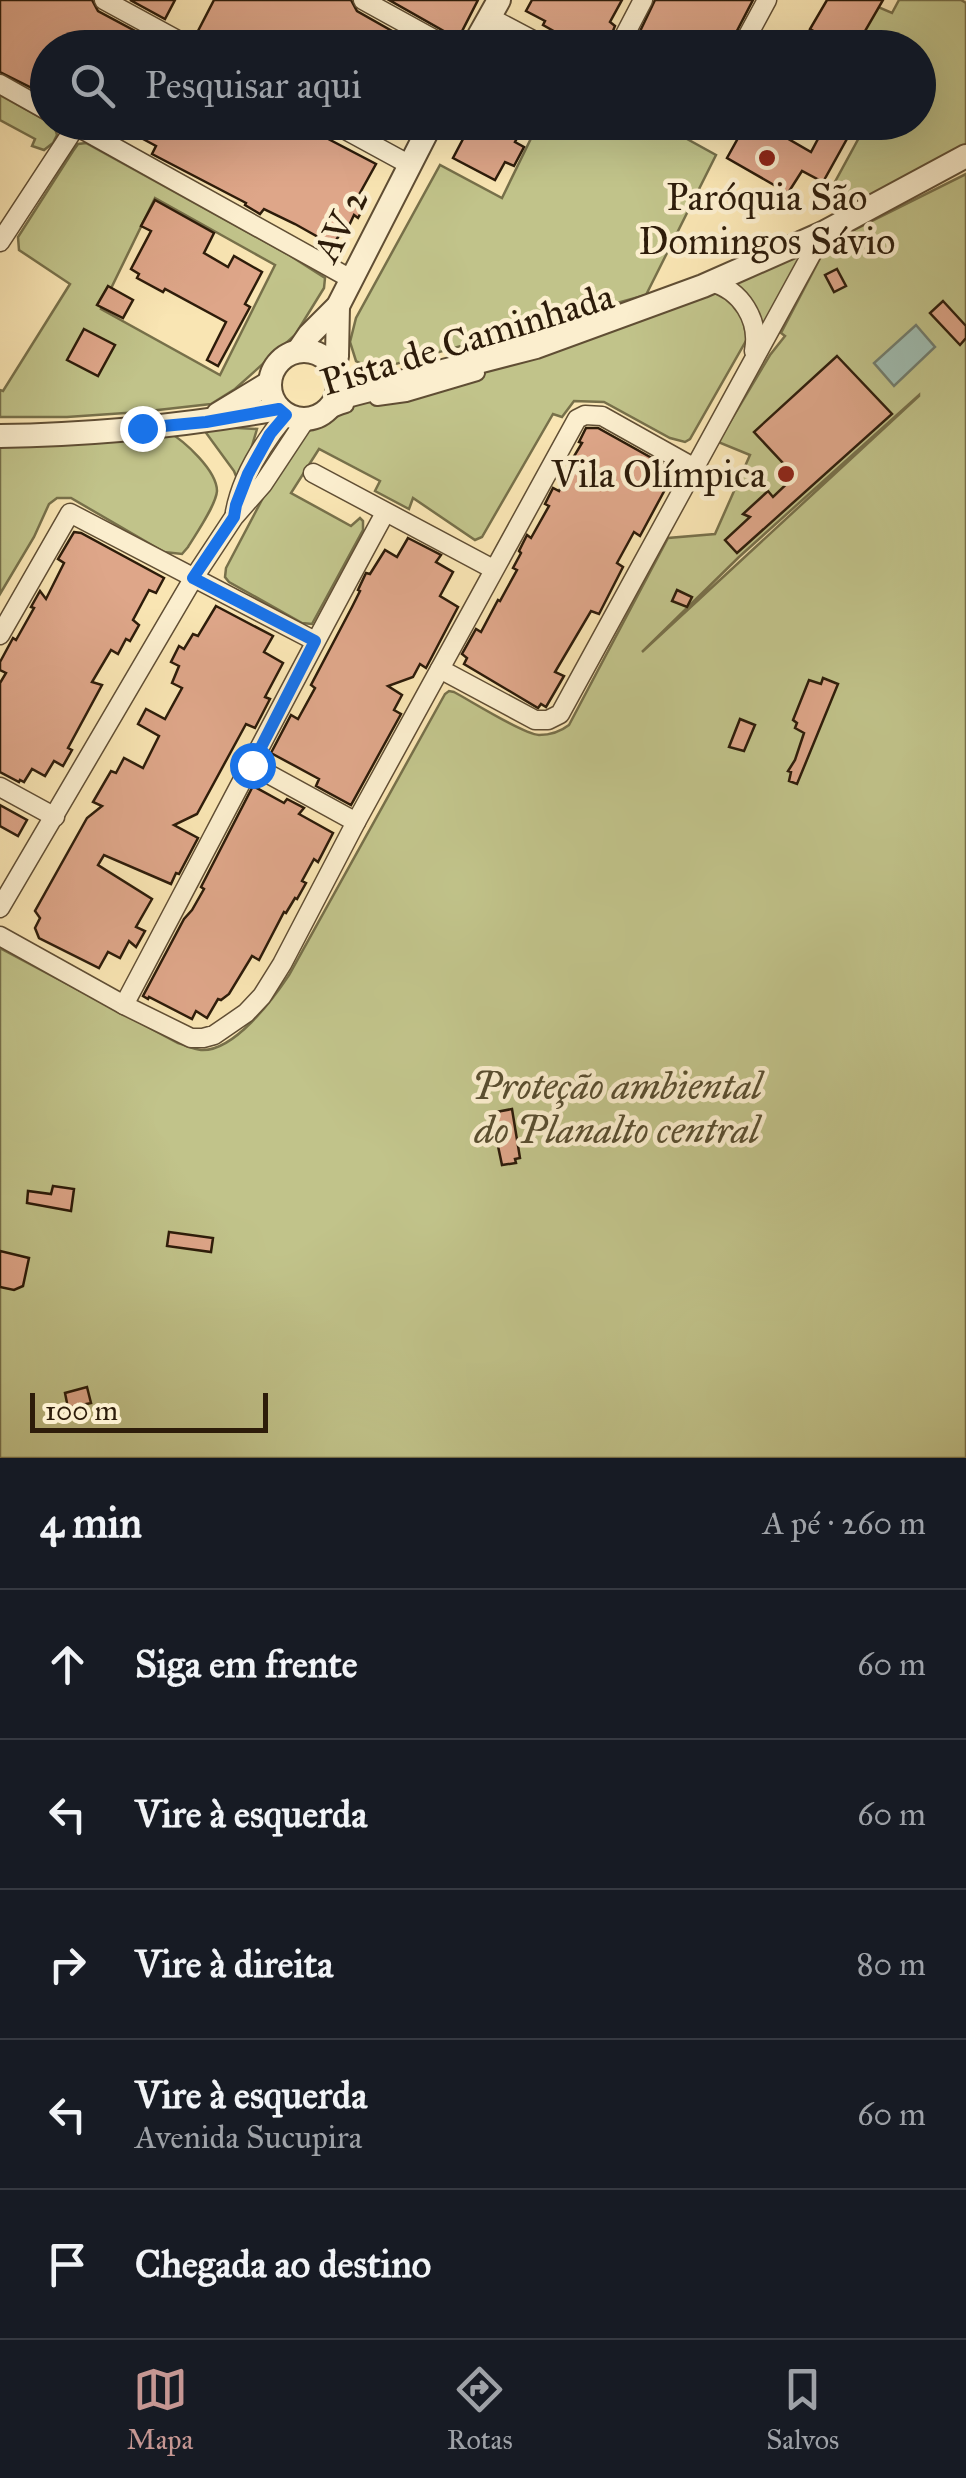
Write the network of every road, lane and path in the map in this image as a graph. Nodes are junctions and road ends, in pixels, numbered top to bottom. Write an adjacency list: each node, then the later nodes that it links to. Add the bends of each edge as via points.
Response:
1 (104, 0): 6 (street)
2 (363, 0): 7 (street)
3 (643, 0): 10 (street)
4 (767, 0): 11 (street)
5 (494, 8): 8 (street); 9 (street)
6 (159, 30)
7 (417, 30)
8 (482, 30)
9 (524, 30)
10 (627, 30)
11 (751, 30)
12 (0, 84): 13 (street)
13 (30, 101)
14 (62, 140): 21 (street)
15 (101, 140): 22 (street)
16 (364, 140): 19 (street)
17 (423, 140): 19 (street, AV 2)
18 (966, 156): 20 (street)
19 (410, 165): 22 (street, AV 2)
20 (821, 238): 23 (street); 26 (street)
21 (0, 242)
22 (351, 279): 24 (street, AV 2)
23 (717, 284): 26 (street, via 738,296 750,316 756,334); 27 (street, via 536,347 360,393); 29 (street, Pista de Caminhada, via 524,361 335,408 320,418)
24 (338, 306): 25 (street, AV 2); 27 (street, AV 2)
25 (298, 351): 27 (street, via 319,354); 28 (street, via 278,362)
26 (752, 360): 34 (street)
27 (335, 381): 29 (street, via 324,413)
28 (269, 383): 29 (street, via 271,397); 30 (street)
29 (293, 417): 30 (street); 38 (street, via 270,434 234,517)
30 (206, 422): 32 (street)
31 (172, 432): 33 (street)
32 (0, 436)
33 (0, 444)
34 (694, 466): 37 (street, via 602,416 577,419); 41 (street, via 560,714 535,720)
35 (312, 473): 36 (street)
36 (385, 513): 37 (street); 40 (street)
37 (494, 569): 41 (street)
38 (193, 578): 39 (street, via 70,513); 40 (street); 44 (street)
39 (0, 635)
40 (315, 641): 42 (street)
41 (440, 669): 45 (street)
42 (252, 765): 45 (street); 48 (street)
43 (0, 788): 44 (street)
44 (56, 816): 46 (street)
45 (356, 822): 48 (street, via 282,964 246,1013 214,1035 190,1038)
46 (0, 908)
47 (0, 936): 48 (street)
48 (124, 1005)

